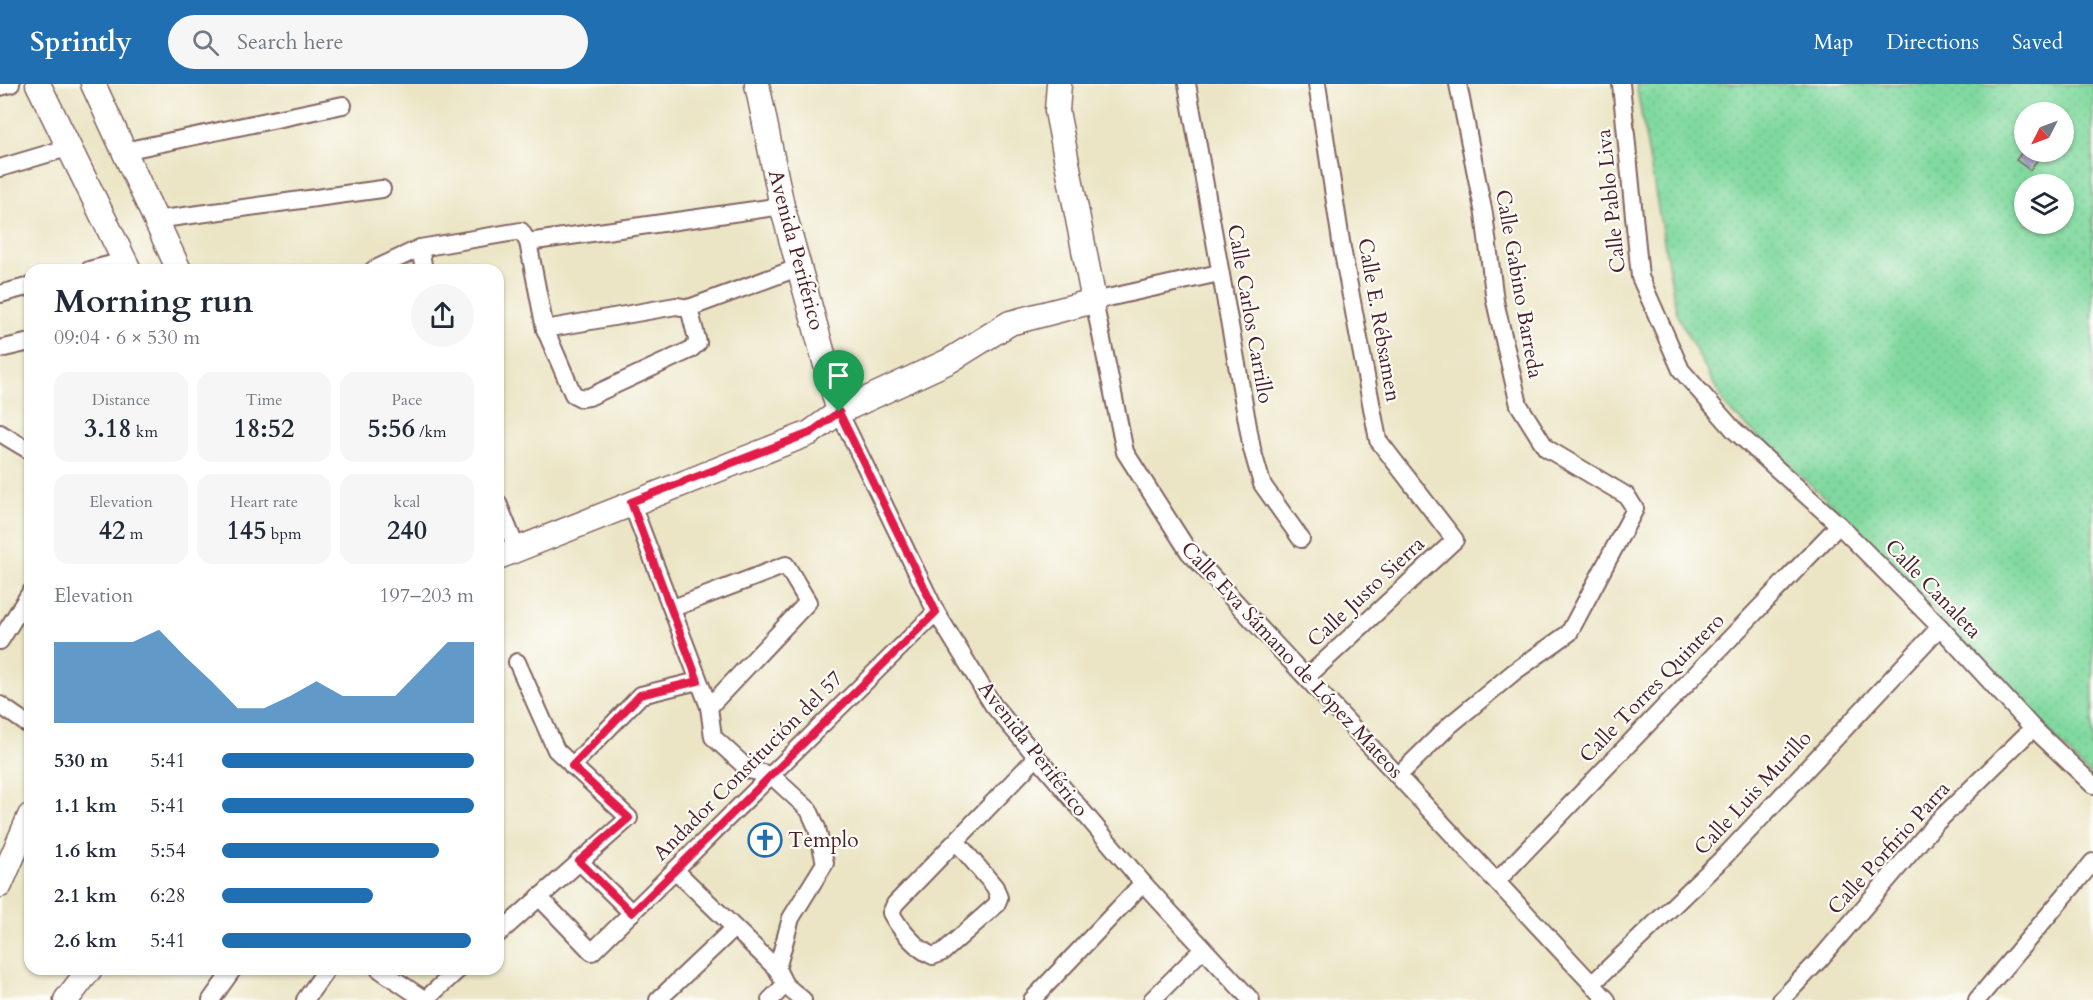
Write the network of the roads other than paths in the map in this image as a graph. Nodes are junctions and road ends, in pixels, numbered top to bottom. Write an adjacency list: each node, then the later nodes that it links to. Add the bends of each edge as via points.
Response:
1 (11, 84): 10 (street)
2 (38, 84): 12 (street)
3 (93, 84): 13 (street)
4 (757, 84): 16 (street, Avenida Periférico)
5 (1059, 84): 28 (street, Calle Eva Sámano de López Mateos, via 1057,111)
6 (1187, 84): 25 (street, Calle Carlos Carrillo)
7 (1317, 84): 41 (street, Calle E. Rébsamen, via 1342,248 1378,440)
8 (1458, 84): 58 (street, Calle Gabino Barreda, via 1484,214 1495,302 1519,405 1546,448 1627,496 1635,509 1569,633 1450,725)
9 (1621, 84): 34 (street, Calle Pablo Liva, via 1640,277 1682,370)
10 (0, 87)
11 (343, 105): 13 (street)
12 (67, 148): 14 (street); 20 (street)
13 (124, 151): 17 (street)
14 (0, 168)
15 (382, 189): 17 (street)
16 (782, 206): 18 (street); 24 (street, Avenida Periférico)
17 (155, 220): 21 (street)
18 (528, 242): 19 (street, via 521,231); 30 (street)
19 (420, 248): 22 (street); 23 (street)
20 (126, 264)
21 (176, 264)
22 (386, 264)
23 (423, 264)
24 (800, 267): 29 (street); 33 (street, Avenida Periférico)
25 (1219, 273): 28 (street); 40 (street, Calle Carlos Carrillo, via 1262,484)
26 (24, 288): 27 (street)
27 (0, 294)
28 (1094, 301): 33 (street, via 1010,323 949,361); 49 (street, Calle Eva Sámano de López Mateos, via 1125,452 1189,552)
29 (689, 308): 30 (street, via 676,306); 30 (street, via 698,343 589,397 573,394)
30 (545, 329)
31 (24, 343): 32 (street)
32 (0, 349)
33 (839, 412): 37 (street, via 810,433); 45 (street, Avenida Periférico)
34 (1734, 430): 38 (street, Calle Canaleta)
35 (0, 433): 36 (street)
36 (24, 448)
37 (631, 502): 42 (street); 44 (street)
38 (1839, 525): 46 (street, Calle Canaleta); 65 (street, Calle Torres Quintero)
39 (504, 537): 42 (street)
40 (1301, 539)
41 (1455, 540): 49 (street, Calle Justo Sierra)
42 (507, 554)
43 (24, 603): 47 (street)
44 (673, 608): 50 (street); 52 (street, via 786,565 808,602)
45 (936, 612): 55 (street, Avenida Periférico, via 993,705); 57 (street, Andador Constitución del 57)
46 (1940, 627): 54 (street, Calle Canaleta); 79 (street, Calle Luis Murillo, via 1725,856)
47 (0, 641)
48 (517, 662): 56 (street, via 546,732)
49 (1307, 677): 58 (street, Calle Eva Sámano de López Mateos)
50 (698, 681): 52 (street); 56 (street, via 640,695)
51 (0, 705): 53 (street)
52 (709, 707): 57 (street, via 713,737 749,770)
53 (24, 722)
54 (2033, 728): 59 (street, Calle Canaleta); 93 (street, Calle Porfirio Parra, via 1935,824)
55 (1036, 758): 61 (street); 66 (street, Avenida Periférico)
56 (572, 766): 62 (street, via 629,818)
57 (771, 775): 64 (street, Andador Constitución del 57); 73 (street, via 809,810 825,863 791,918)
58 (1398, 776): 65 (street, Calle Eva Sámano de López Mateos)
59 (2093, 785)
60 (24, 830): 67 (street)
61 (956, 841): 61 (street, via 895,904 891,913 924,953 933,956 943,952 999,898 995,887)
62 (579, 861): 68 (street); 69 (street)
63 (2093, 862): 94 (street)
64 (675, 870): 69 (street, Andador Constitución del 57); 71 (street)
65 (1497, 881): 79 (street, Calle Eva Sámano de López Mateos)
66 (1143, 883): 72 (street, Avenida Periférico); 89 (street)
67 (0, 885)
68 (539, 897): 69 (street, Andador Constitución del 57, via 592,952); 70 (street)
69 (632, 913)
70 (504, 929)
71 (733, 929): 73 (street); 86 (street)
72 (1203, 949): 90 (street); 91 (street, Avenida Periférico)
73 (777, 969): 80 (street)
74 (85, 975): 82 (street)
75 (229, 975): 83 (street)
76 (323, 975): 84 (street)
77 (385, 975): 81 (street)
78 (452, 975): 85 (street)
79 (1592, 984): 92 (street, Calle Eva Sámano de López Mateos)
80 (785, 986): 87 (street); 88 (street)
81 (406, 995): 85 (street)
82 (66, 1000)
83 (211, 1000)
84 (305, 1000)
85 (425, 1000)
86 (658, 1000)
87 (770, 1000)
88 (803, 1000)
89 (1032, 1000)
90 (1152, 1000)
91 (1251, 1000)
92 (1607, 1000)
93 (1781, 1000)
94 (1977, 1000)

